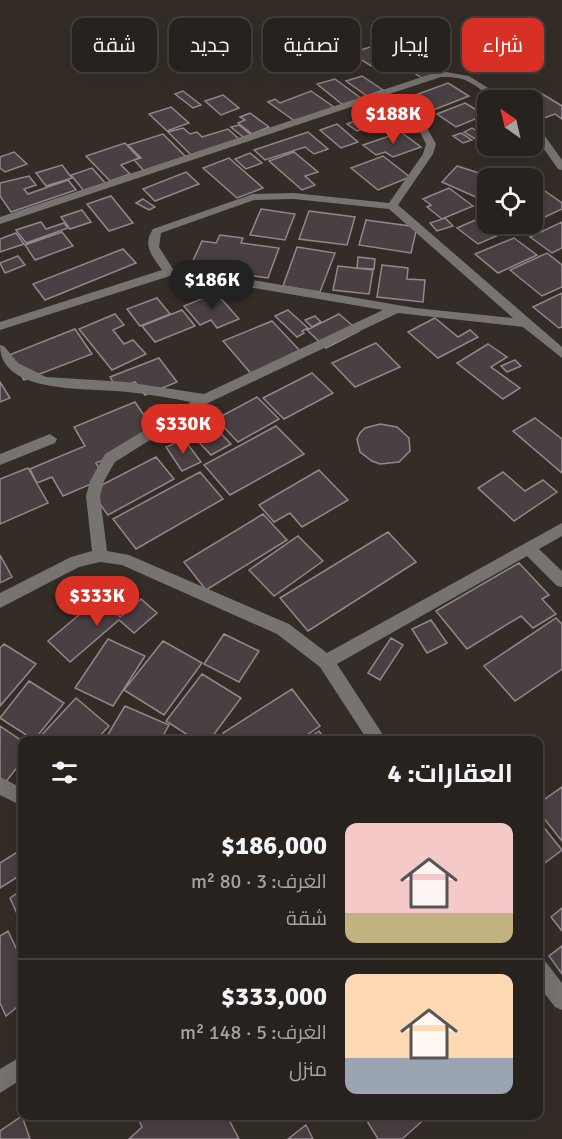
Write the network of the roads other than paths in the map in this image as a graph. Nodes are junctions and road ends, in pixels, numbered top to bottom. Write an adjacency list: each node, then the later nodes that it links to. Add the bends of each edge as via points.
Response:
1 (489, 90): 2 (street, via 474,79 452,73)
2 (376, 95): 5 (street, via 424,130 431,144); 6 (street)
3 (543, 140): 4 (street)
4 (562, 167)
5 (392, 206): 7 (street, via 294,196 253,197 157,231 152,237 152,248); 9 (street)
6 (0, 220)
7 (169, 272): 8 (street); 10 (street)
8 (396, 309): 9 (street); 13 (street)
9 (527, 323): 12 (street)
10 (0, 326)
11 (0, 349): 13 (street, via 14,366 45,381 126,387)
12 (562, 354)
13 (205, 399): 18 (street, via 110,458 93,496)
14 (50, 440): 15 (street)
15 (0, 460)
16 (562, 529): 17 (street)
17 (528, 548): 19 (street); 21 (street)
18 (100, 556): 20 (street, via 76,561); 21 (street, via 124,559 283,629)
19 (562, 581)
20 (0, 600)
21 (326, 662): 22 (street)
22 (375, 736)
23 (0, 786): 24 (street)
24 (18, 795)
25 (543, 975): 26 (street)
26 (562, 1000)
27 (18, 1070): 28 (street)
28 (0, 1082)

